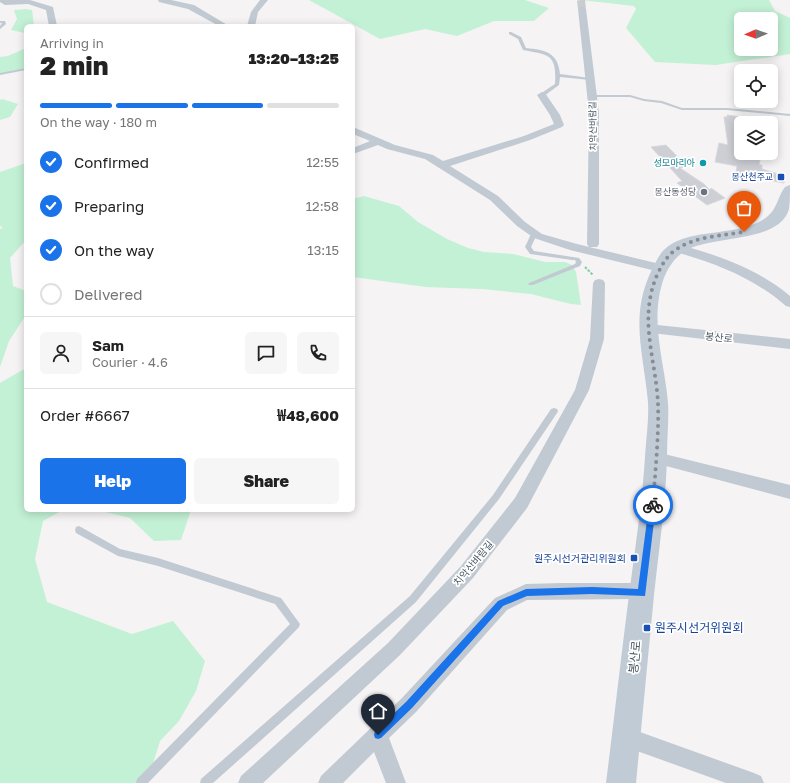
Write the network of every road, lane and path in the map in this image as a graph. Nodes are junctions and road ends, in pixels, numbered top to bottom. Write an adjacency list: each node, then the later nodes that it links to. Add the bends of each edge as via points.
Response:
1 (2, 0): 6 (street, via 29,2 50,9)
2 (162, 0): 7 (street, via 191,7)
3 (264, 0): 8 (street, via 253,12)
4 (582, 9): 14 (street, 치악산바람길)
5 (0, 22): 9 (lane, via 4,24)
6 (52, 24)
7 (221, 24)
8 (251, 24)
9 (0, 28)
10 (510, 33): 13 (lane, via 520,38 524,49 546,52 557,62)
11 (24, 69): 12 (lane)
12 (0, 74)
13 (558, 75): 14 (lane); 15 (lane, via 557,84)
14 (590, 79): 16 (street, 치악산바람길)
15 (542, 95): 21 (street, via 559,125)
16 (592, 96): 17 (lane, via 630,96 682,109 727,109); 24 (street, 치악산바람길)
17 (790, 115)
18 (355, 131): 19 (street)
19 (379, 141): 20 (street); 21 (street, via 391,147 429,157)
20 (355, 150)
21 (442, 165): 23 (street, via 494,198)
22 (789, 195): 25 (street, 봉산로, via 780,213 761,227)
23 (534, 234): 26 (lane, via 528,247 532,253 572,258); 27 (street, via 574,247)
24 (593, 244)
25 (677, 248): 27 (street, 봉산로); 30 (street, via 740,269 771,286)
26 (579, 262): 28 (path); 29 (lane, via 578,265)
27 (660, 268): 31 (street, 봉산로, via 649,303)
28 (599, 283): 42 (street, 치악산바람길, via 597,339 582,390 521,503 467,572 394,649)
29 (531, 284)
30 (790, 303)
31 (648, 329): 32 (street, 봉산로); 34 (street, 봉산로, via 658,404)
32 (790, 344)
33 (554, 411): 41 (lane, via 496,497 413,599)
34 (656, 458): 35 (street); 37 (street, 봉산로, via 651,526)
35 (790, 492)
36 (79, 530): 40 (lane, via 118,552 158,562 278,601 296,624)
37 (642, 593): 38 (street, via 526,592 500,604 409,705); 39 (street, 봉산로)
38 (378, 735): 43 (street); 44 (street)
39 (626, 737): 45 (street, 봉산로); 46 (street)
40 (141, 783)
41 (205, 783)
42 (248, 783)
43 (328, 783)
44 (396, 783)
45 (621, 783)
46 (754, 783)

